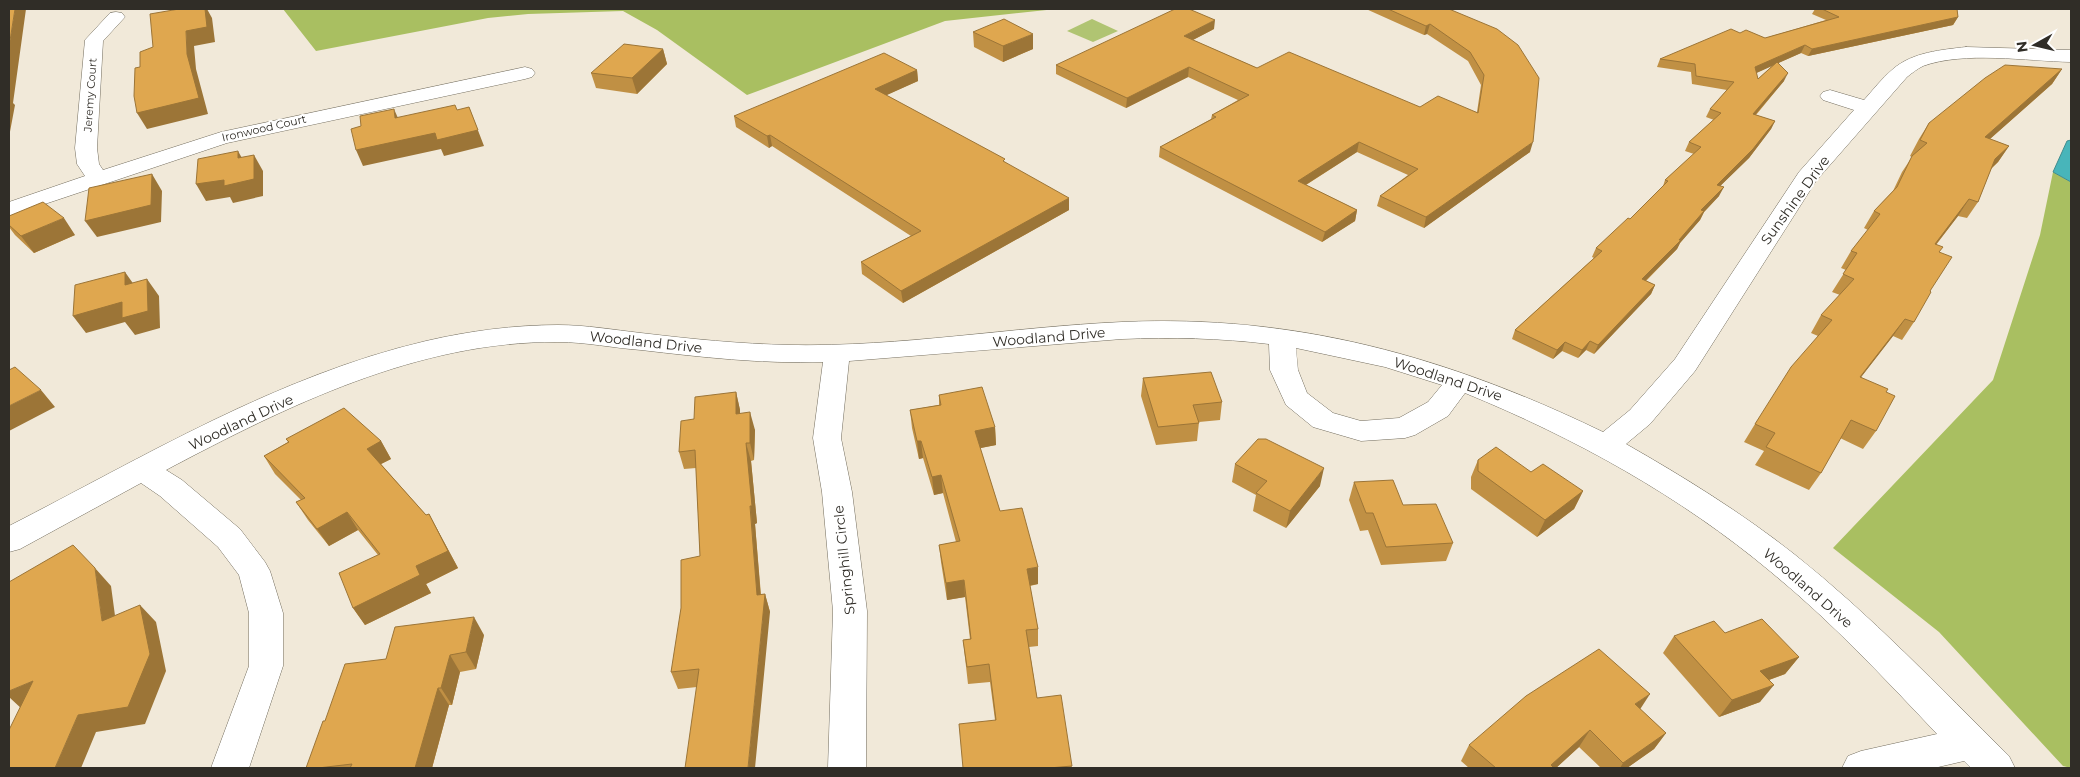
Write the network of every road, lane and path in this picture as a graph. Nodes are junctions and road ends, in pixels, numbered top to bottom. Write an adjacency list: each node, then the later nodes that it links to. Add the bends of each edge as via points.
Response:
1 (116, 17): 6 (street, Jeremy Court, via 94,40 86,148 88,164)
2 (2071, 56): 5 (street, Sunshine Drive, via 1966,53 1937,56 1914,63)
3 (525, 73): 6 (street, Ironwood Court, via 230,136)
4 (1830, 96): 5 (street)
5 (1867, 108): 11 (street, Sunshine Drive, via 1807,178 1685,365 1640,417)
6 (98, 178): 7 (street, Ironwood Court)
7 (9, 209)
8 (1282, 338): 9 (street, Woodland Drive, via 1252,333 1166,329); 10 (street, Woodland Drive, via 1338,346); 10 (street, via 1284,370 1296,398 1323,420 1361,431 1405,428 1438,410)
9 (837, 353): 12 (street, Woodland Drive, via 768,354 550,334 485,340 420,351 346,374); 16 (street, Springhill Circle, via 828,438 850,611)
10 (1459, 381): 11 (street, Woodland Drive, via 1515,401)
11 (1607, 445): 14 (street, Woodland Drive, via 1695,499 1789,568)
12 (143, 470): 13 (street, Woodland Drive); 15 (street, via 171,488 229,538 254,571 266,613 266,666)
13 (9, 540)
14 (1970, 742): 17 (street); 18 (street, Woodland Drive)
15 (230, 768)
16 (847, 768)
17 (1861, 768)
18 (1996, 768)

